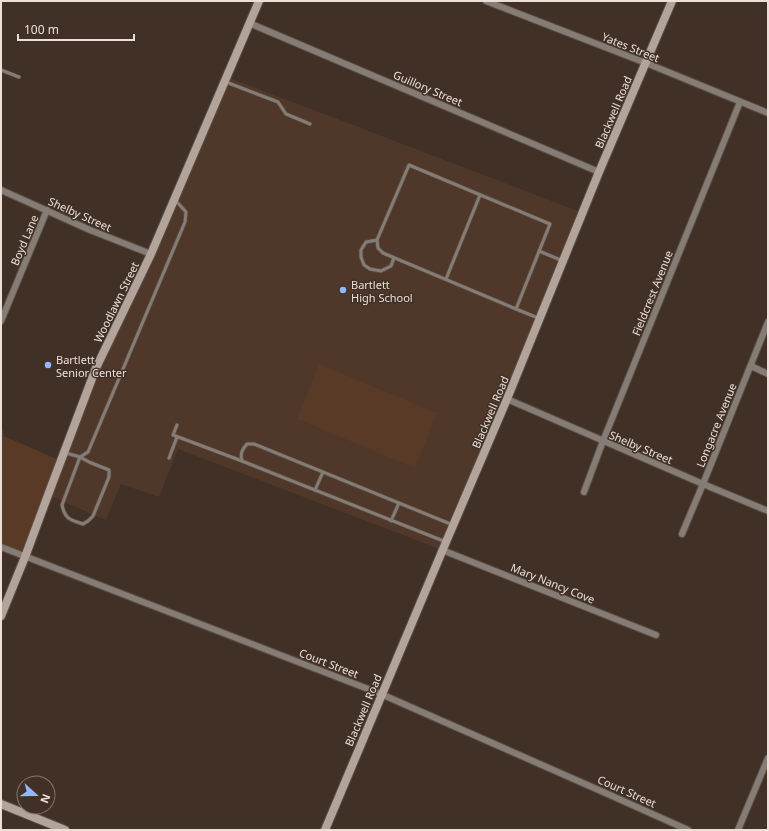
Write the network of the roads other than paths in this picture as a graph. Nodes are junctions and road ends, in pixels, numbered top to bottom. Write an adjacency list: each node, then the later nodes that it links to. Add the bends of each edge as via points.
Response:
1 (259, 1): 4 (street, Woodlawn Street)
2 (486, 1): 5 (street, Yates Street)
3 (672, 1): 5 (street, Blackwell Road)
4 (249, 23): 8 (street, Woodlawn Street); 12 (street, Guillory Street)
5 (646, 63): 9 (street, Yates Street); 12 (street, Blackwell Road)
6 (1, 70): 7 (lane)
7 (20, 77)
8 (224, 82): 11 (lane, via 278,102 286,114); 15 (street, Woodlawn Street)
9 (740, 102): 10 (street, Yates Street); 32 (street, Fieldcrest Avenue)
10 (768, 113)
11 (310, 124)
12 (599, 172): 21 (street, Blackwell Road)
13 (1, 190): 16 (street, Shelby Street)
14 (480, 195): 17 (lane, via 409,165); 18 (lane, via 550,224); 22 (lane)
15 (174, 200): 19 (street, Woodlawn Street); 34 (lane, via 186,212 185,222 88,452)
16 (48, 210): 19 (street, Shelby Street); 25 (street, Boyd Lane)
17 (377, 240): 20 (lane, via 378,248); 20 (lane, via 366,242 361,250 364,265 381,272 390,266)
18 (539, 251): 21 (lane); 23 (lane)
19 (151, 254): 33 (street, Woodlawn Street, via 96,368)
20 (394, 258): 22 (lane)
21 (563, 261): 24 (street, Blackwell Road)
22 (446, 279): 23 (lane)
23 (516, 309): 24 (lane)
24 (540, 319): 29 (street, Blackwell Road)
25 (1, 321)
26 (768, 322): 27 (street, Longacre Avenue)
27 (751, 366): 28 (street); 38 (street, Longacre Avenue)
28 (768, 374)
29 (507, 400): 32 (street, Shelby Street); 44 (street, Blackwell Road)
30 (177, 425): 31 (lane, via 173,436)
31 (177, 437): 35 (lane); 36 (lane)
32 (603, 441): 38 (street, Shelby Street); 40 (street, Fieldcrest Avenue)
33 (64, 452): 34 (lane); 48 (street, Woodlawn Street)
34 (80, 457): 34 (lane, via 62,505 68,519 83,524 93,516 109,477 109,470)
35 (169, 458)
36 (242, 461): 37 (lane, via 243,448 247,444 254,444); 39 (lane)
37 (323, 472): 39 (lane); 41 (lane)
38 (703, 484): 42 (street, Shelby Street); 45 (street, Longacre Avenue)
39 (315, 490): 43 (lane)
40 (584, 492)
41 (399, 503): 43 (lane); 44 (lane)
42 (768, 511)
43 (391, 521): 46 (lane)
44 (453, 525): 46 (street, Blackwell Road)
45 (682, 534)
46 (444, 546): 50 (street, Mary Nancy Cove); 51 (street, Blackwell Road)
47 (1, 547): 48 (street, Court Street)
48 (25, 557): 49 (street, Woodlawn Street); 51 (street, Court Street)
49 (1, 616)
50 (656, 635)
51 (381, 694): 55 (street, Blackwell Road); 56 (street, Court Street)
52 (768, 758): 57 (street)
53 (1, 804): 54 (street)
54 (65, 830)
55 (325, 830)
56 (688, 830)
57 (738, 830)

